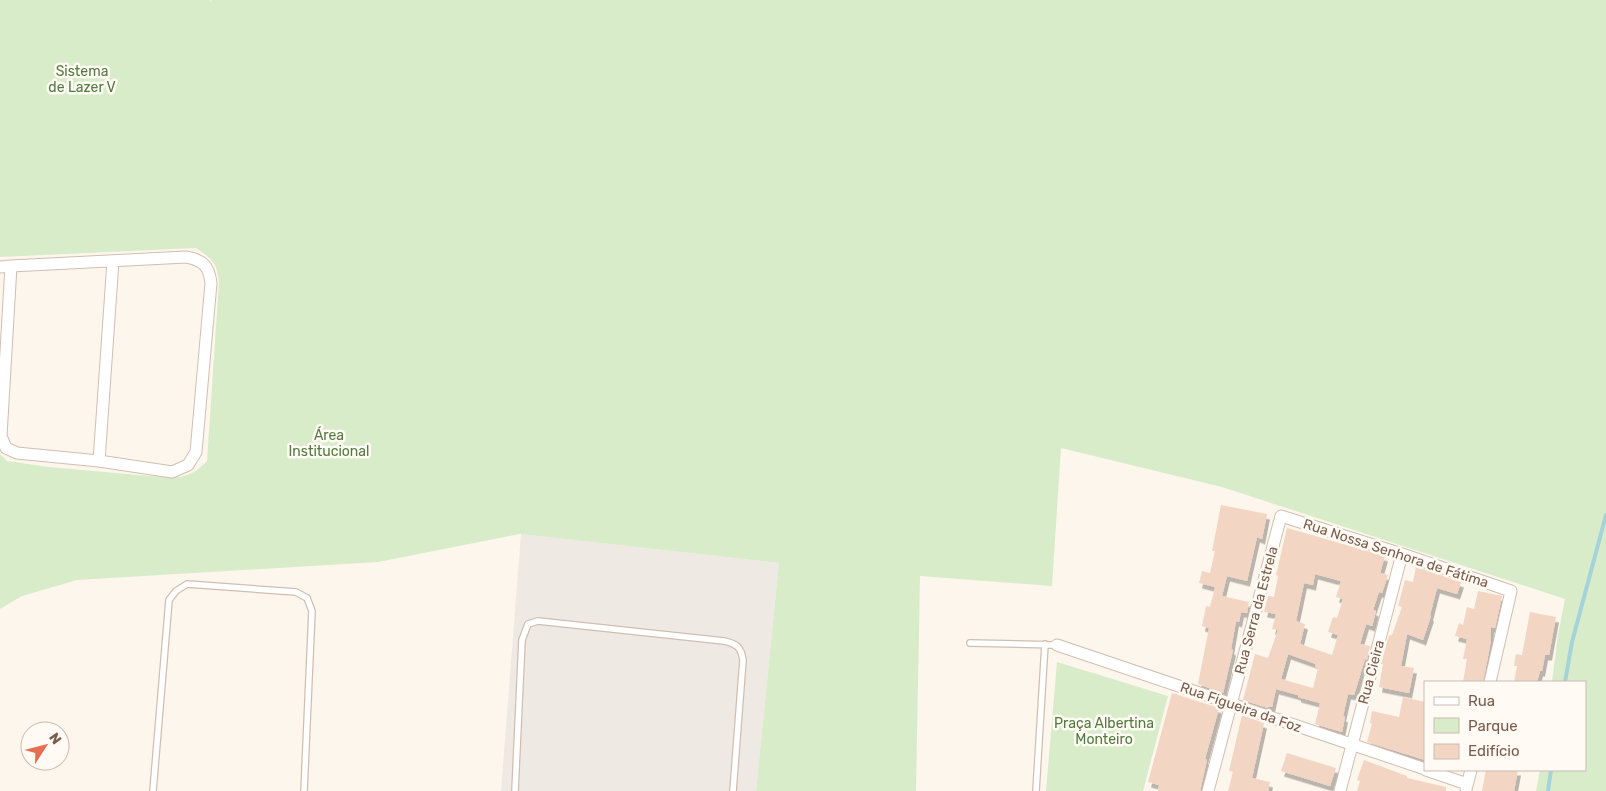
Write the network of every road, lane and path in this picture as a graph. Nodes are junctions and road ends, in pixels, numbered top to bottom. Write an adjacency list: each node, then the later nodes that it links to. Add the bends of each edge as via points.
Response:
1 (113, 261): 2 (street); 3 (street); 3 (street, via 198,260 205,264 211,283 196,452 188,465 172,472)
2 (6, 266): 3 (street, via 1,436 6,448 17,453)
3 (99, 462)
4 (1281, 516): 5 (street, Rua Nossa Senhora de Fátima); 9 (street, Rua Serra da Estrela)
5 (1402, 554): 8 (street, Rua Nossa Senhora de Fátima, via 1511,591); 10 (street, Rua Cieira)
6 (970, 643): 7 (lane, Rua Figueira da Foz)
7 (1051, 645): 9 (street, Rua Figueira da Foz); 19 (lane)
8 (1490, 681)
9 (1231, 704): 10 (street, Rua Figueira da Foz); 20 (street, Rua Serra da Estrela)
10 (1352, 745): 11 (street, Rua Figueira da Foz); 21 (street, Rua Cieira)
11 (1424, 770)
12 (1427, 771): 14 (street, Rua Figueira da Foz)
13 (1471, 771): 14 (street)
14 (1467, 787)
15 (153, 791): 16 (lane, via 169,600 187,584 296,592 307,598 312,610)
16 (304, 791)
17 (515, 791): 18 (lane, via 522,640 528,624 538,620 736,643 743,660)
18 (732, 791)
19 (1036, 791)
20 (1208, 791)
21 (1340, 791)

